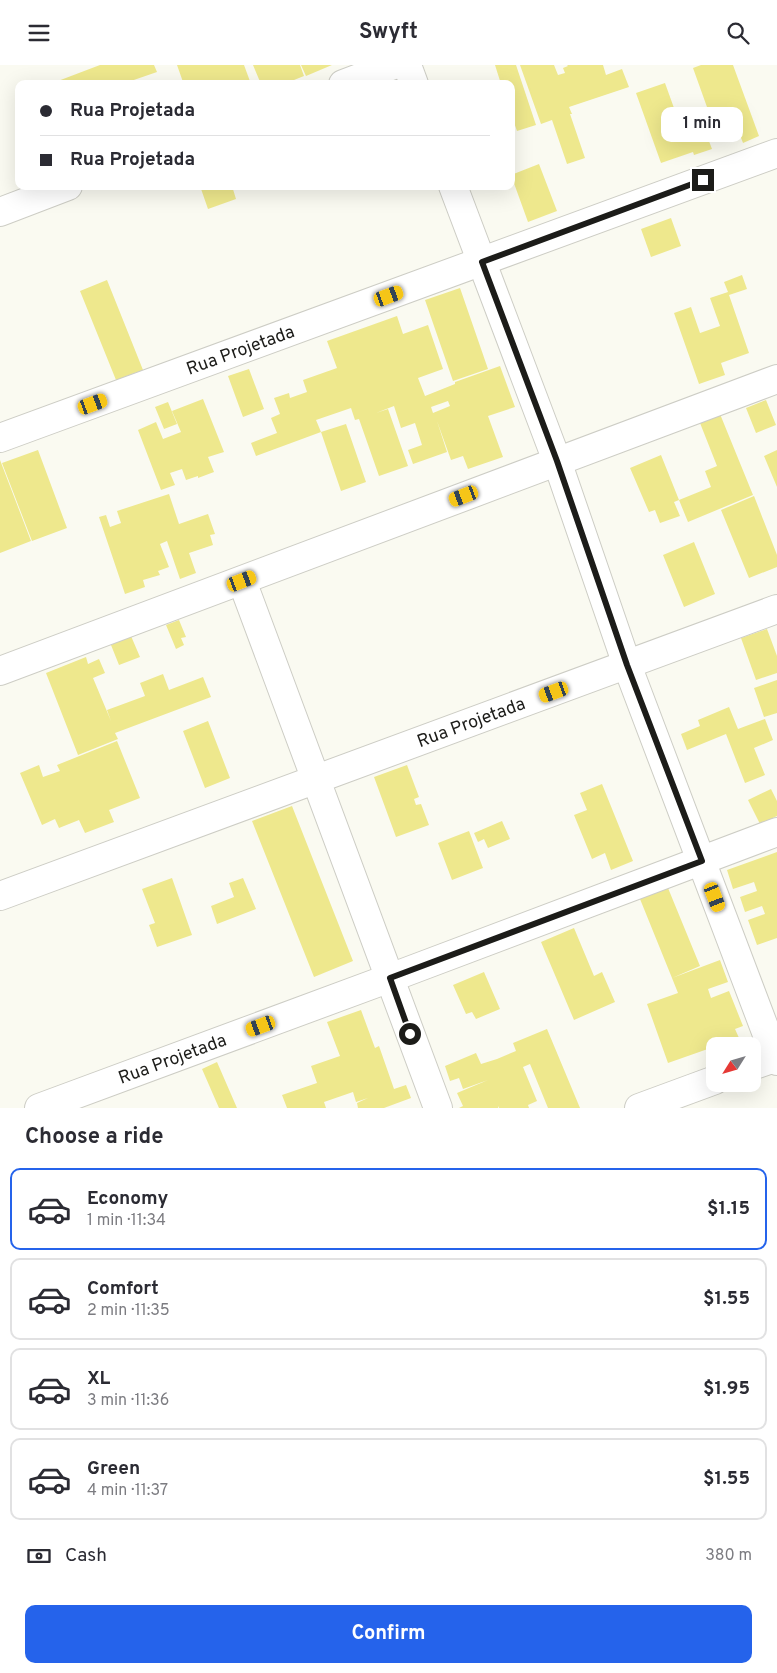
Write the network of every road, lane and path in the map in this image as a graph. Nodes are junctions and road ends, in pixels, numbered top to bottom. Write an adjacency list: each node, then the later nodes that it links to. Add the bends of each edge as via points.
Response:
1 (394, 65): 3 (street)
2 (407, 65): 4 (street)
3 (354, 80)
4 (413, 80)
5 (777, 153): 9 (street, Rua Projetada)
6 (57, 190): 8 (street)
7 (455, 190): 9 (street)
8 (0, 211)
9 (482, 262): 11 (street, Rua Projetada); 12 (street)
10 (777, 379): 12 (street)
11 (0, 438)
12 (557, 461): 13 (street); 15 (street)
13 (242, 581): 16 (street); 17 (street)
14 (777, 609): 15 (street, Rua Projetada)
15 (627, 665): 17 (street, Rua Projetada); 19 (street)
16 (0, 671)
17 (316, 780): 20 (street, Rua Projetada); 21 (street)
18 (777, 832): 19 (street, Rua Projetada)
19 (702, 861): 21 (street, Rua Projetada); 22 (street)
20 (0, 896)
21 (390, 978): 24 (street, Rua Projetada); 25 (street)
22 (771, 1061)
23 (706, 1083): 26 (street)
24 (39, 1108)
25 (438, 1108)
26 (639, 1108)

